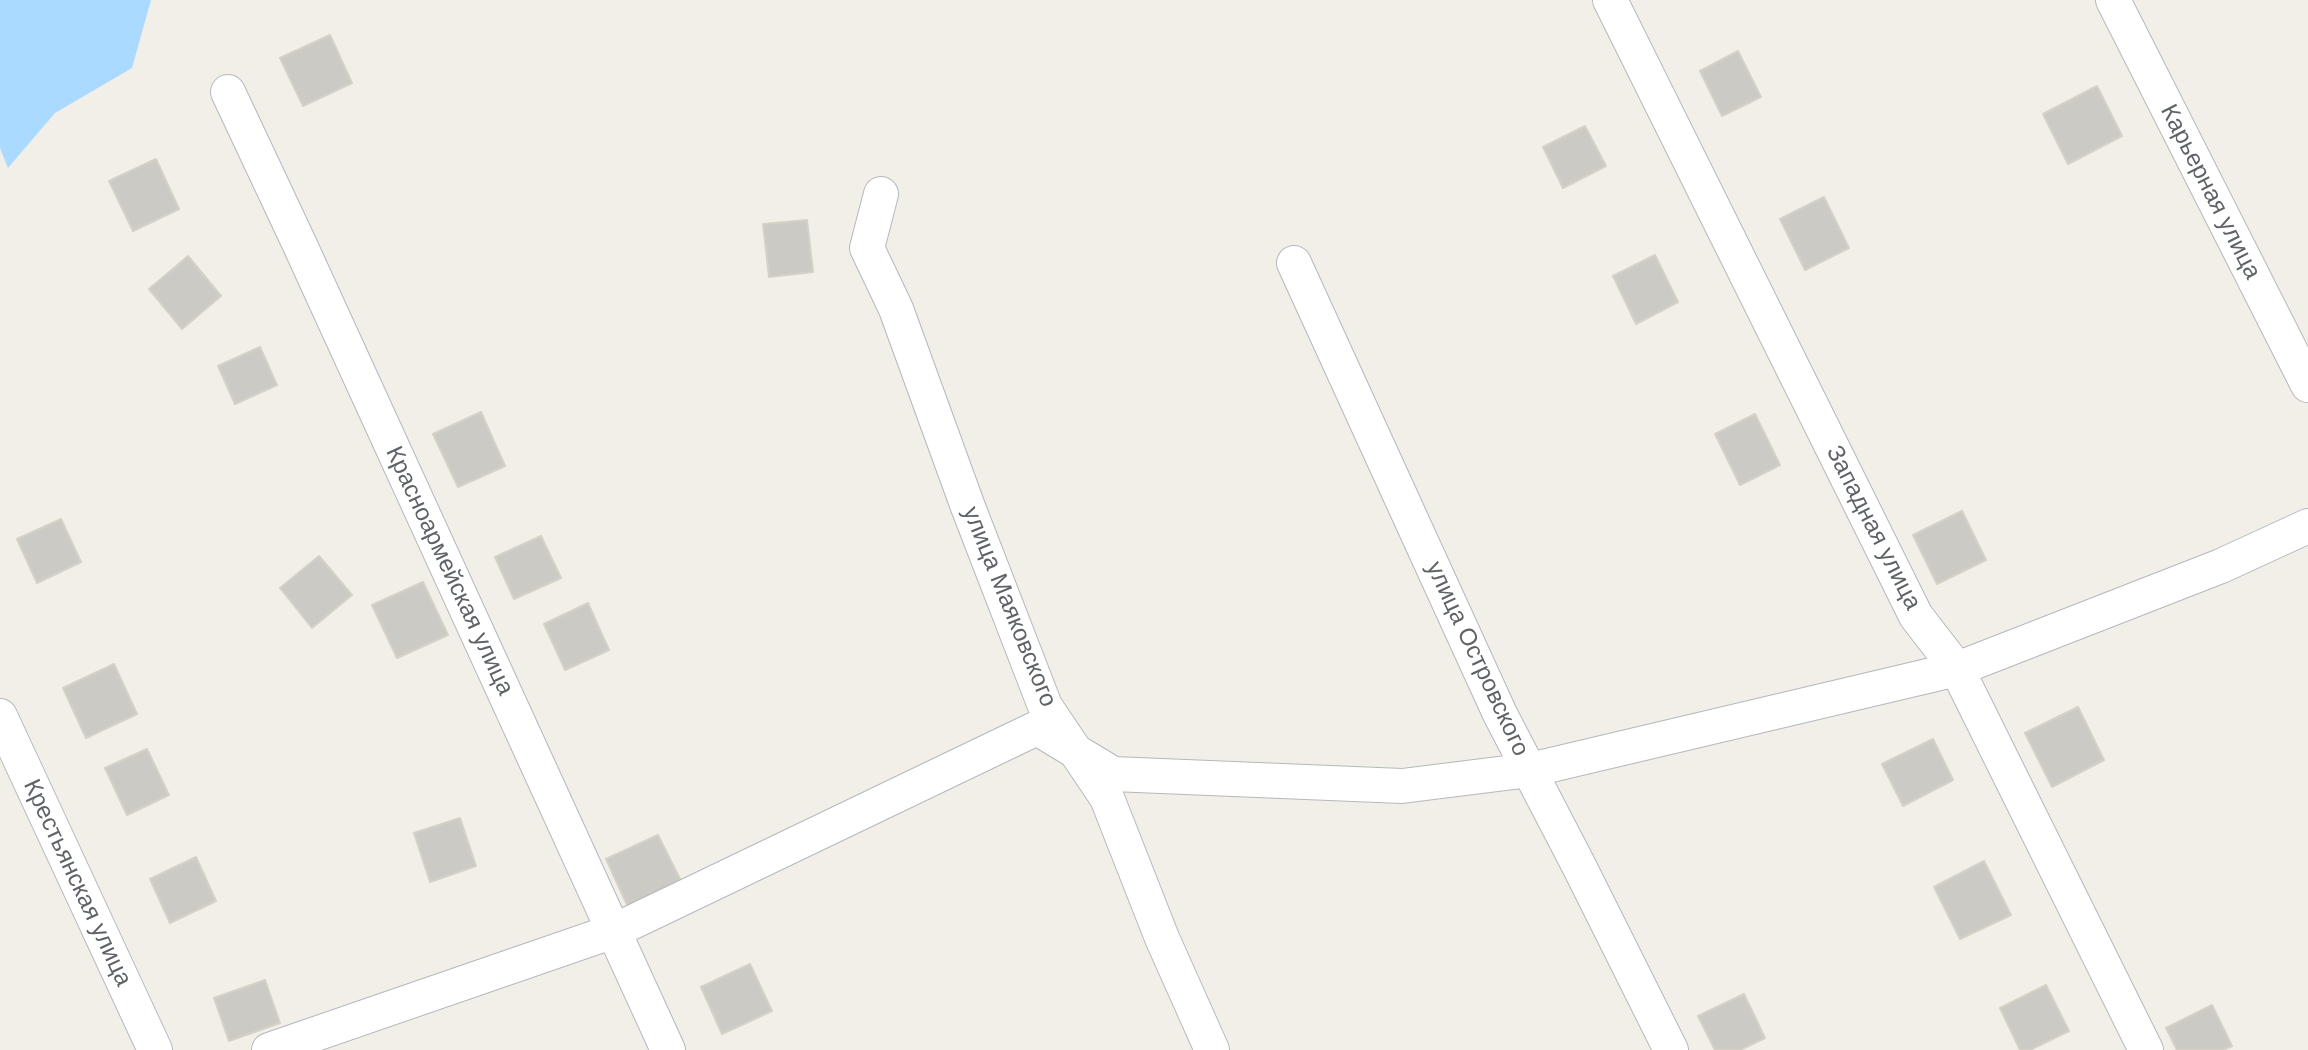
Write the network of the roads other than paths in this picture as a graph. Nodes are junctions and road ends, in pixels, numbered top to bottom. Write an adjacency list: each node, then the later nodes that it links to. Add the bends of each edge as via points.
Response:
1 (1610, 0): 8 (street, Западная улица, via 1916,616)
2 (2113, 0): 6 (street, Карьерная улица)
3 (228, 92): 12 (street, Красноармейская улица)
4 (881, 194): 10 (street, улица Маяковского, via 867,248 896,309 1045,706)
5 (1294, 263): 11 (street, улица Островского)
6 (2308, 385)
7 (2308, 526): 8 (street, via 2221,566)
8 (1957, 669): 11 (street); 18 (street, Западная улица)
9 (0, 716): 13 (street, Крестьянская улица)
10 (1075, 751): 11 (street, via 1113,774 1402,786); 12 (street, via 1037,728); 16 (street, улица Маяковского, via 1107,798)
11 (1530, 770): 17 (street, улица Островского)
12 (614, 931): 14 (street); 15 (street, Красноармейская улица)
13 (155, 1050)
14 (269, 1050)
15 (668, 1050)
16 (1212, 1050)
17 (1671, 1050)
18 (2146, 1050)

